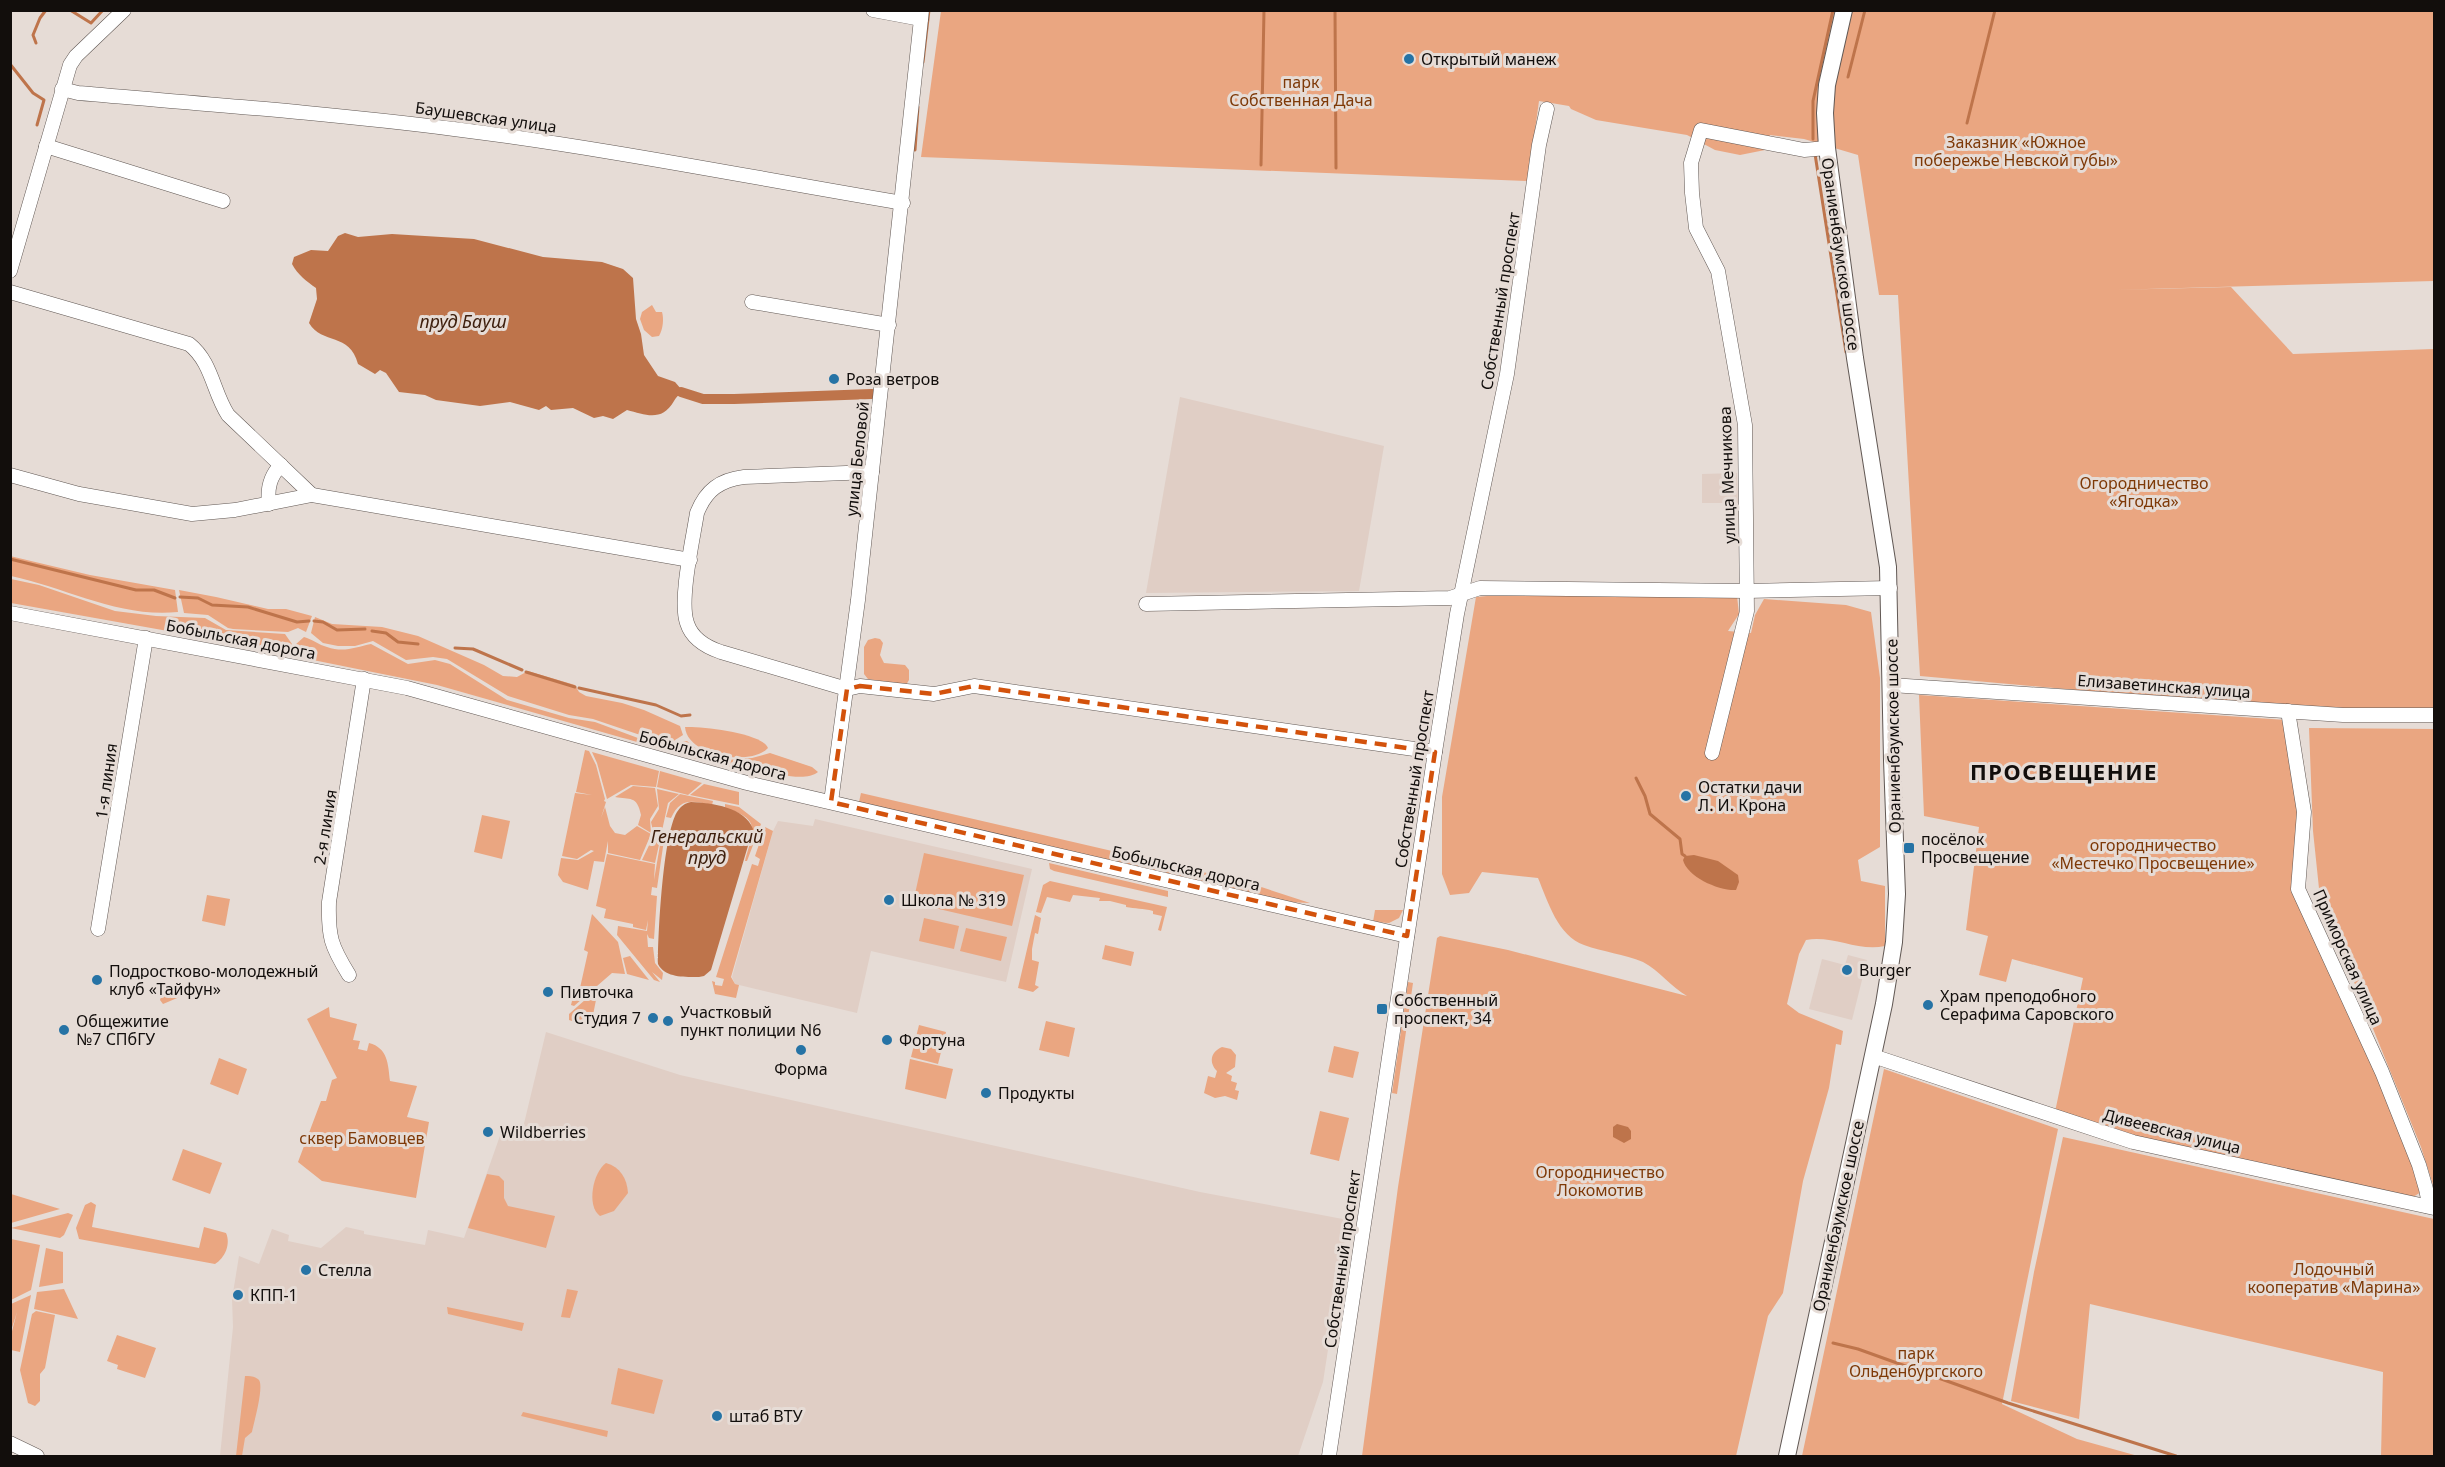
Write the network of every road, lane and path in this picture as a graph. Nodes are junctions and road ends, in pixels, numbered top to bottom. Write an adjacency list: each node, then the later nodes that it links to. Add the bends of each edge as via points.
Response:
1 (124, 10): 5 (street, via 73,60)
2 (873, 10): 4 (street)
3 (1844, 10): 8 (main road, Ораниенбаумское шоссе, via 1827,85)
4 (922, 15): 10 (street, улица Беловой)
5 (62, 89): 7 (street); 10 (street, Баушевская улица, via 368,119 566,144)
6 (1546, 109): 23 (street, Собственный проспект, via 1507,374)
7 (46, 147): 9 (street); 11 (street)
8 (1827, 147): 21 (main road, Ораниенбаумское шоссе); 22 (street, улица Мечникова, via 1804,150 1701,130 1691,163 1696,228 1719,271 1743,406)
9 (222, 201)
10 (903, 203): 14 (street, улица Беловой)
11 (10, 271)
12 (10, 292): 15 (street, via 189,344 204,360 228,416)
13 (752, 302): 14 (street)
14 (889, 325): 16 (street, улица Беловой)
15 (281, 465): 18 (street); 19 (street, via 273,473)
16 (872, 472): 20 (street, via 744,477 717,484 697,513); 29 (street, улица Беловой)
17 (10, 475): 19 (street, via 127,504 192,514)
18 (312, 495): 19 (street); 20 (street)
19 (268, 504)
20 (690, 560): 29 (street, via 685,614 691,631 704,645)
21 (1890, 588): 22 (street); 28 (main road, Ораниенбаумское шоссе)
22 (1747, 591): 23 (street, via 1480,588); 33 (street, улица Мечникова, via 1747,611)
23 (1462, 593): 24 (street, via 1450,598); 32 (street, Собственный проспект)
24 (1146, 604)
25 (10, 613): 26 (street, Бобыльская дорога)
26 (146, 638): 27 (street, Бобыльская дорога); 35 (street, 1-я линия)
27 (364, 679): 34 (street, Бобыльская дорога); 37 (street, 2-я линия, via 328,923 333,949)
28 (1891, 684): 30 (street, Елизаветинская улица); 38 (main road, Ораниенбаумское шоссе, via 1896,917 1891,966)
29 (847, 689): 32 (street, via 860,686 934,694 974,686); 34 (street, улица Беловой)
30 (2288, 711): 31 (street, Елизаветинская улица); 39 (street, Приморская улица, via 2304,812 2298,889 2382,1072 2419,1165)
31 (2434, 716)
32 (1435, 752): 36 (street, Собственный проспект)
33 (1712, 753)
34 (831, 802): 36 (street, Бобыльская дорога)
35 (98, 929)
36 (1407, 936): 42 (street, Собственный проспект)
37 (349, 975)
38 (1873, 1056): 39 (street, Дивеевская улица, via 2133,1142); 43 (main road, Ораниенбаумское шоссе)
39 (2431, 1207)
40 (10, 1443): 41 (street)
41 (37, 1456)
42 (1329, 1456)
43 (1786, 1456)

